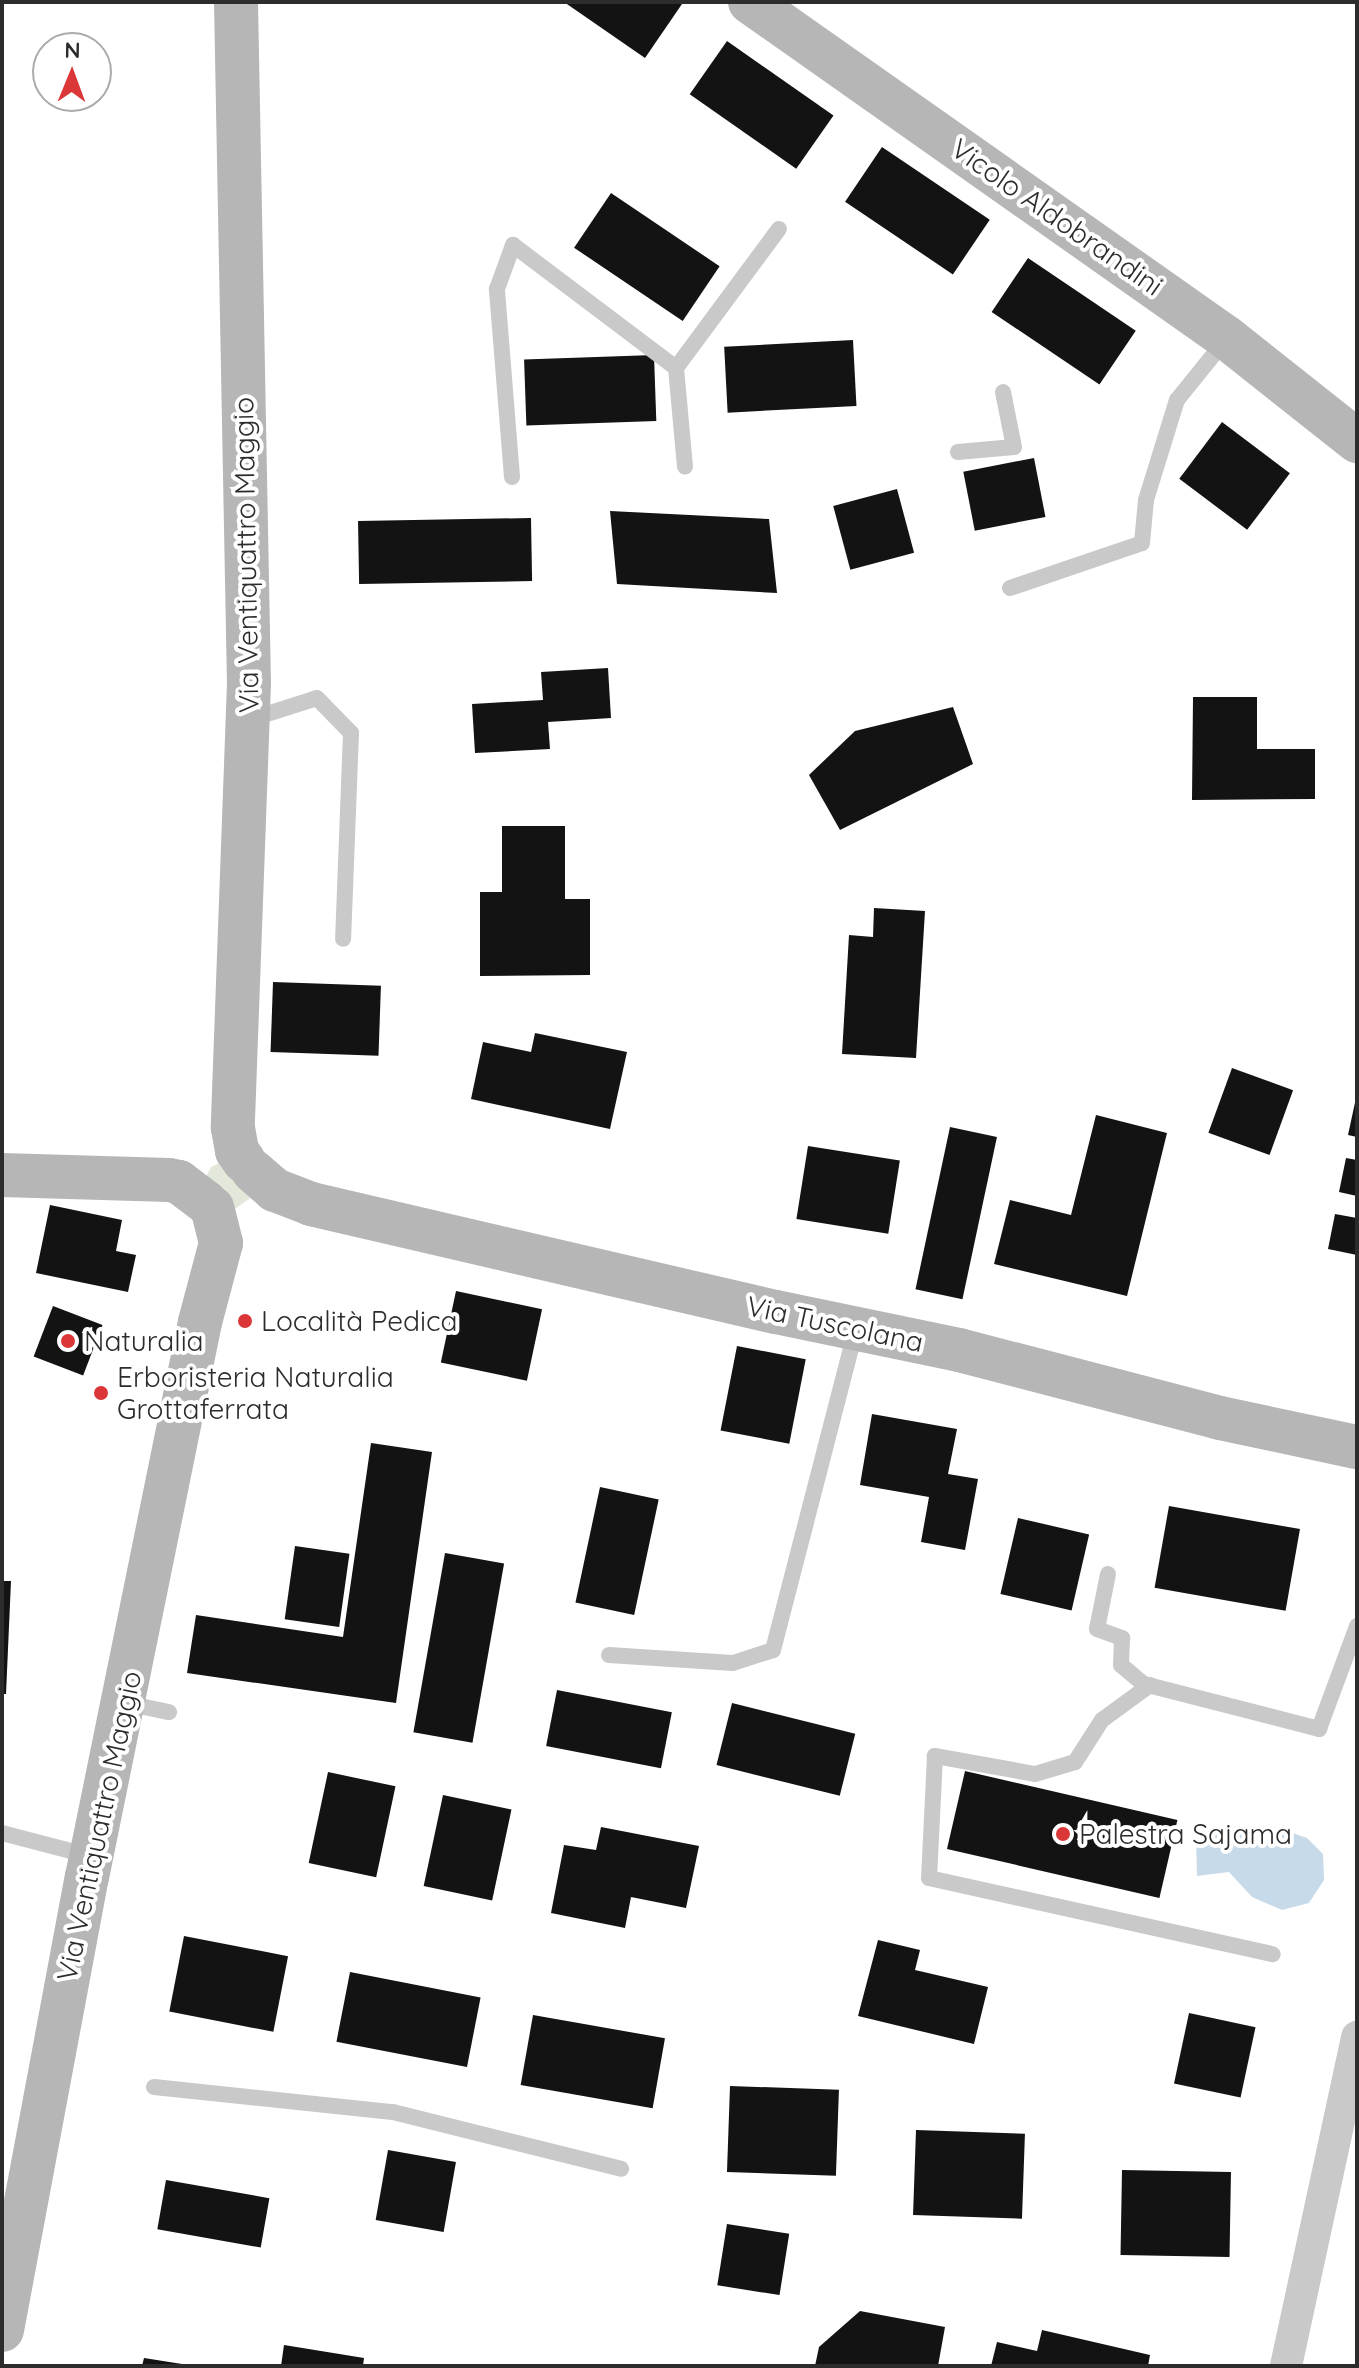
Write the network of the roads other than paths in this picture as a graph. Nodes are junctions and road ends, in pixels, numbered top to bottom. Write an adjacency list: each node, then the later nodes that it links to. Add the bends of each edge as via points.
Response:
1 (236, 2): 12 (main road, Via Ventiquattro Maggio)
2 (750, 2): 4 (main road, Vicolo Aldobrandini)
3 (779, 229): 5 (lane)
4 (1227, 338): 7 (main road, Vicolo Aldobrandini); 11 (lane, via 1177,400 1146,500 1142,543)
5 (676, 368): 9 (lane); 10 (lane, via 513,245 497,289)
6 (1003, 392): 8 (lane, via 1014,447)
7 (1357, 441)
8 (958, 452)
9 (685, 467)
10 (512, 477)
11 (1010, 588)
12 (249, 719): 13 (lane, via 317,698 351,733); 15 (main road, Via Ventiquattro Maggio)
13 (343, 939)
14 (2, 1175): 15 (main road, Via Tuscolana)
15 (229, 1185): 16 (main road, Via Tuscolana); 22 (main road, Via Ventiquattro Maggio)
16 (856, 1329): 17 (main road, Via Tuscolana); 20 (lane, via 773,1650 733,1663)
17 (1357, 1447)
18 (1108, 1574): 21 (lane, via 1097,1629 1122,1638 1121,1665)
19 (1357, 1626): 21 (lane, via 1319,1729)
20 (609, 1655)
21 (1150, 1685): 26 (lane, via 1102,1720 1075,1762 1035,1774 935,1756 929,1878)
22 (125, 1703): 23 (lane); 25 (main road, Via Ventiquattro Maggio)
23 (169, 1712)
24 (2, 1833): 25 (lane)
25 (91, 1856): 30 (main road, Via Ventiquattro Maggio)
26 (1273, 1954)
27 (1357, 2037): 31 (street)
28 (154, 2087): 29 (lane, via 393,2112)
29 (621, 2169)
30 (2, 2330)
31 (1286, 2366)

